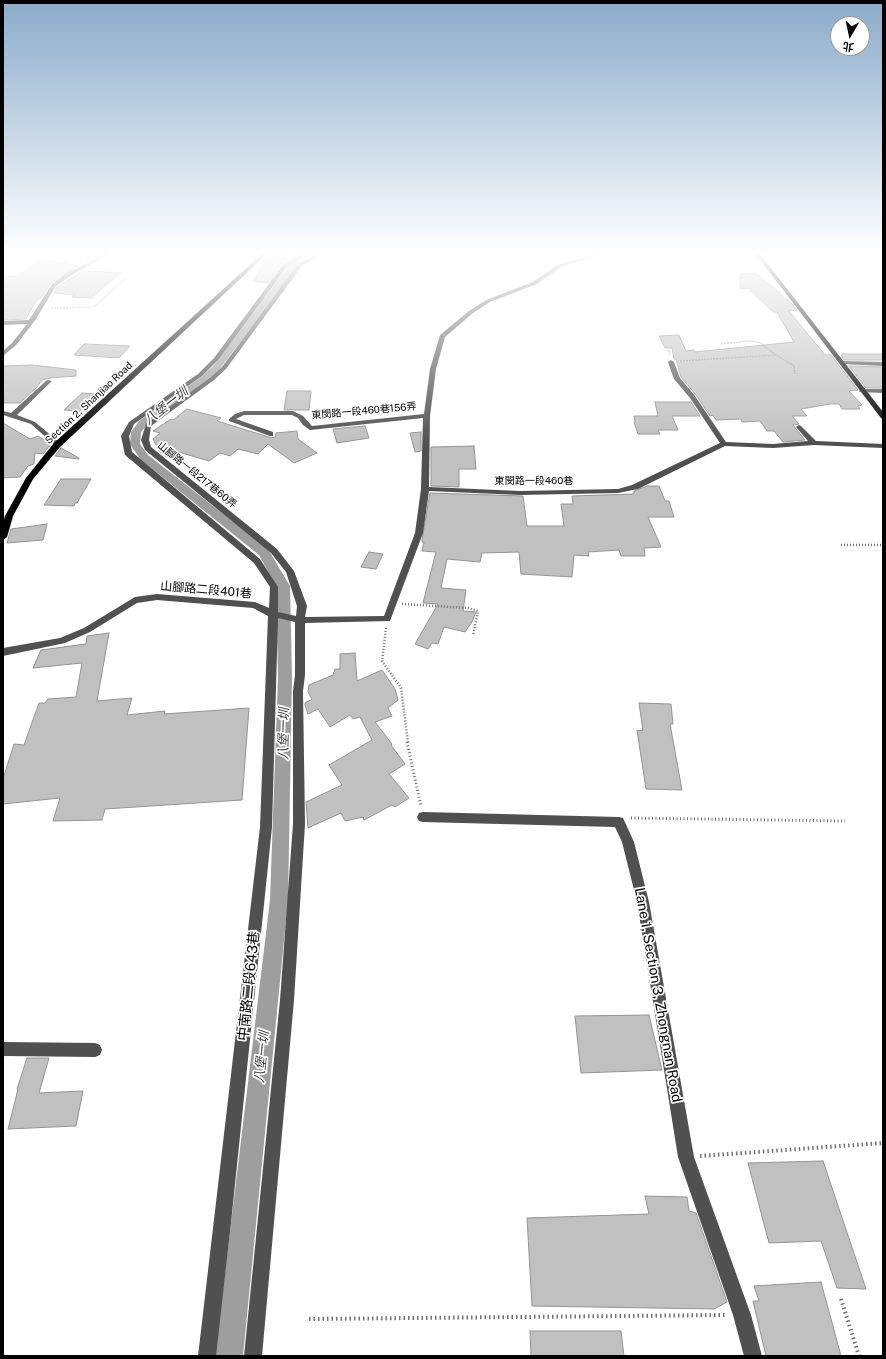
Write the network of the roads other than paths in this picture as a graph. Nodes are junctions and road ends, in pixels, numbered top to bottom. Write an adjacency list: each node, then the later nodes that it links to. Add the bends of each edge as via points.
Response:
1 (34, 316): 7 (street)
2 (197, 316): 24 (main road, Section 2, Shanjiao Road)
3 (248, 316): 28 (street, 中南路二段643巷, via 216,359 200,375 132,424 125,436 128,453 257,561 274,587)
4 (262, 316): 29 (street, 山腳路一段217巷60弄, via 224,368 148,425 145,440 148,448 274,551 290,571 302,606)
5 (466, 316): 18 (street, 東閔路一段460巷156弄, via 442,336 433,368)
6 (806, 316): 11 (main road)
7 (30, 322): 8 (street); 9 (street)
8 (3, 324)
9 (3, 354)
10 (672, 362): 23 (street, via 677,379 693,397)
11 (842, 363): 12 (street); 14 (main road)
12 (883, 364)
13 (50, 381): 17 (street)
14 (862, 391): 15 (street); 19 (main road)
15 (883, 391)
16 (3, 413): 17 (street)
17 (12, 416): 24 (street, via 33,423)
18 (427, 416): 21 (street, 東閔路一段460巷156弄, via 310,428 301,417 293,413 244,413 231,420); 26 (street, 東閔路一段460巷156弄)
19 (883, 417)
20 (799, 427): 22 (street)
21 (270, 434)
22 (814, 443): 23 (street, 東閔路一段460巷, via 773,446); 25 (street, 東閔路一段460巷)
23 (724, 444): 26 (street, 東閔路一段460巷, via 635,487 618,491 520,493)
24 (57, 445): 27 (main road, Section 2, Shanjiao Road, via 30,478 9,516)
25 (883, 446)
26 (425, 489): 29 (street, via 418,533 387,620)
27 (3, 537)
28 (273, 614): 29 (street); 30 (street, 山腳路二段401巷, via 255,605 157,597 135,600 88,630 62,642); 34 (street, 中南路二段643巷, via 266,827)
29 (300, 620): 35 (street, 山腳路一段217巷60弄, via 299,824 288,1000)
30 (3, 652)
31 (423, 817): 36 (street, Lane 1, Section 3, Zhongnan Road, via 619,822 628,842 643,902 686,1157 742,1315)
32 (3, 1049): 33 (street)
33 (95, 1050)
34 (207, 1356)
35 (253, 1356)
36 (753, 1356)

